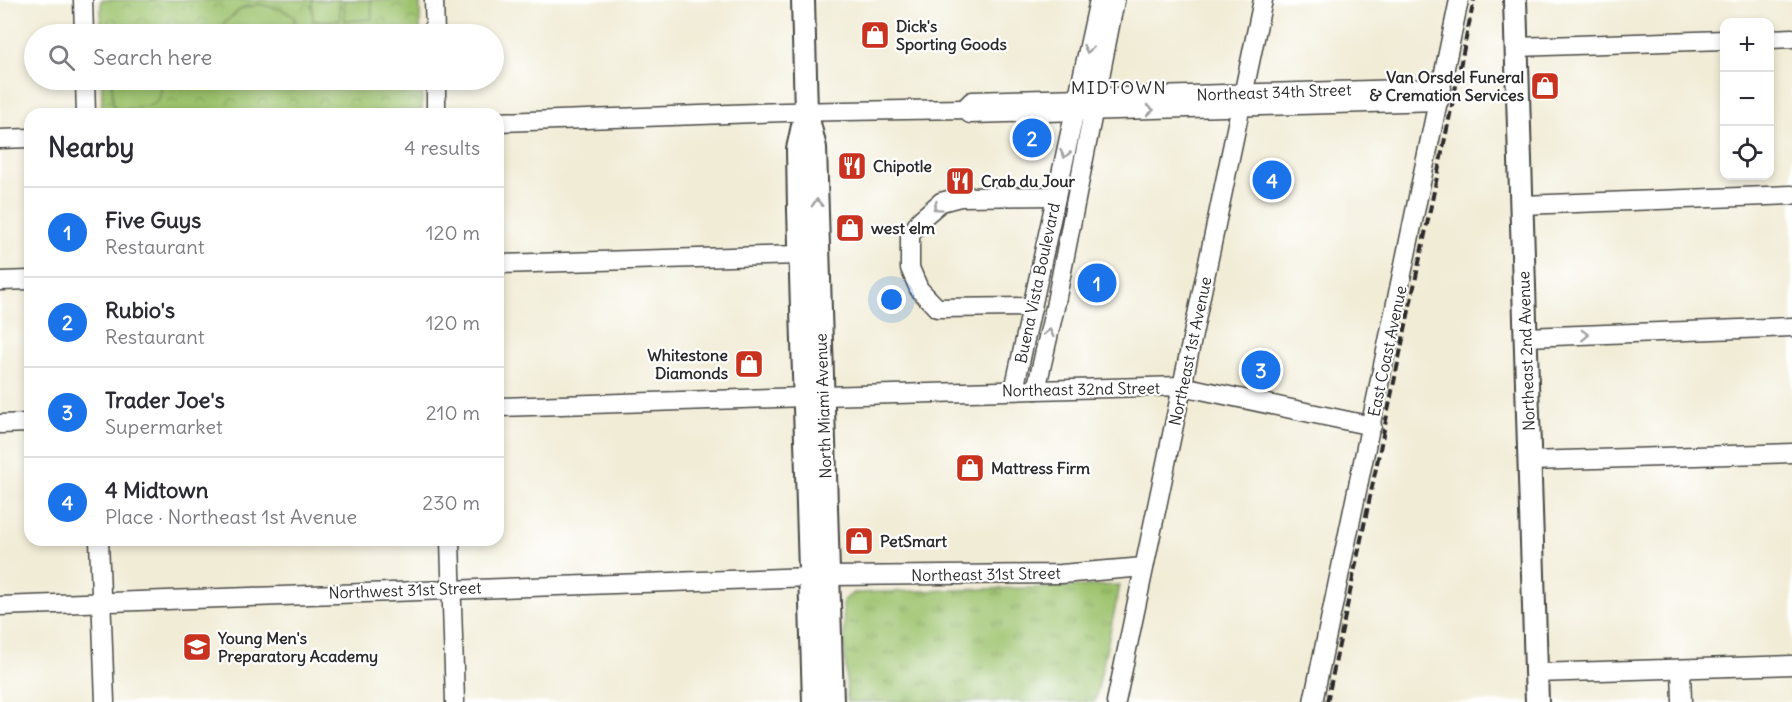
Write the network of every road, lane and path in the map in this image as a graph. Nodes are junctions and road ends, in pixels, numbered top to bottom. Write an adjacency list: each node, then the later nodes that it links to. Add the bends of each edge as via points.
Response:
1 (83, 0): 9 (street)
2 (434, 0): 10 (street)
3 (803, 0): 22 (main road, North Miami Avenue)
4 (1098, 0): 19 (street, Buena Vista Boulevard, one-way to 19)
5 (1115, 0): 19 (street, Buena Vista Boulevard)
6 (1263, 0): 18 (street, Northeast 1st Avenue)
7 (1459, 0): 17 (street, East Coast Avenue)
8 (1515, 0): 14 (main road, Northeast 2nd Avenue)
9 (84, 24)
10 (435, 24)
11 (1792, 38): 12 (street)
12 (1774, 39)
13 (1720, 40): 14 (street)
14 (1516, 47): 28 (main road, Northeast 2nd Avenue)
15 (85, 90): 20 (street)
16 (436, 90): 21 (street)
17 (1441, 94): 18 (street, Northeast 34th Street); 44 (street, East Coast Avenue)
18 (1242, 100): 19 (street, Northeast 34th Street); 37 (street, Northeast 1st Avenue)
19 (1084, 105): 22 (street, Northeast 34th Street, via 970,114 964,109); 27 (street, Buena Vista Boulevard, one-way to 27); 39 (street, Buena Vista Boulevard, one-way to 19, via 1055,307)
20 (86, 108)
21 (436, 108)
22 (806, 112): 23 (street, Northeast 34th Street); 29 (main road, North Miami Avenue, via 798,149); 40 (main road, North Miami Avenue, one-way to 22, via 815,148)
23 (504, 122)
24 (24, 138): 25 (street)
25 (0, 139)
26 (1792, 195): 28 (street)
27 (1056, 196): 34 (street, Buena Vista Boulevard); 34 (street, one-way to 34, via 947,200 920,220 910,236 910,268 919,289 937,308)
28 (1522, 205): 36 (main road, Northeast 2nd Avenue)
29 (799, 210): 30 (main road, North Miami Avenue); 40 (main road, via 809,241)
30 (800, 255): 31 (street); 40 (main road, North Miami Avenue)
31 (504, 264)
32 (0, 280): 33 (street)
33 (24, 280)
34 (1032, 307): 38 (street, Buena Vista Boulevard)
35 (1792, 327): 36 (street, one-way to 35)
36 (1526, 337): 46 (main road, Northeast 2nd Avenue)
37 (1182, 386): 39 (street, Northeast 32nd Street); 44 (street, Northeast 32nd Street); 49 (street, Northeast 1st Avenue)
38 (1014, 390): 39 (street, Northeast 32nd Street); 40 (street, Northeast 32nd Street)
39 (1036, 390)
40 (814, 396): 41 (street, Northeast 32nd Street); 50 (main road, North Miami Avenue); 50 (main road, North Miami Avenue, via 806,425)
41 (504, 407)
42 (24, 423): 43 (street)
43 (0, 424)
44 (1372, 426): 62 (street, East Coast Avenue)
45 (1792, 453): 46 (street)
46 (1529, 461): 56 (main road, Northeast 2nd Avenue)
47 (99, 546): 52 (street)
48 (450, 546): 51 (street)
49 (1144, 567): 50 (street, Northeast 31st Street, via 1060,574); 61 (street, Northeast 1st Avenue)
50 (819, 577): 51 (street, Northwest 31st Street); 59 (main road, North Miami Avenue); 60 (main road, via 822,656)
51 (452, 588): 52 (street, Northwest 31st Street); 58 (street)
52 (101, 603): 53 (street, Northwest 31st Street); 57 (street)
53 (0, 606)
54 (1792, 665): 55 (street)
55 (1681, 669): 56 (street); 64 (street)
56 (1536, 673): 63 (main road, Northeast 2nd Avenue)
57 (105, 702)
58 (455, 702)
59 (814, 702)
60 (832, 702)
61 (1116, 702)
62 (1313, 702)
63 (1537, 702)
64 (1682, 702)

